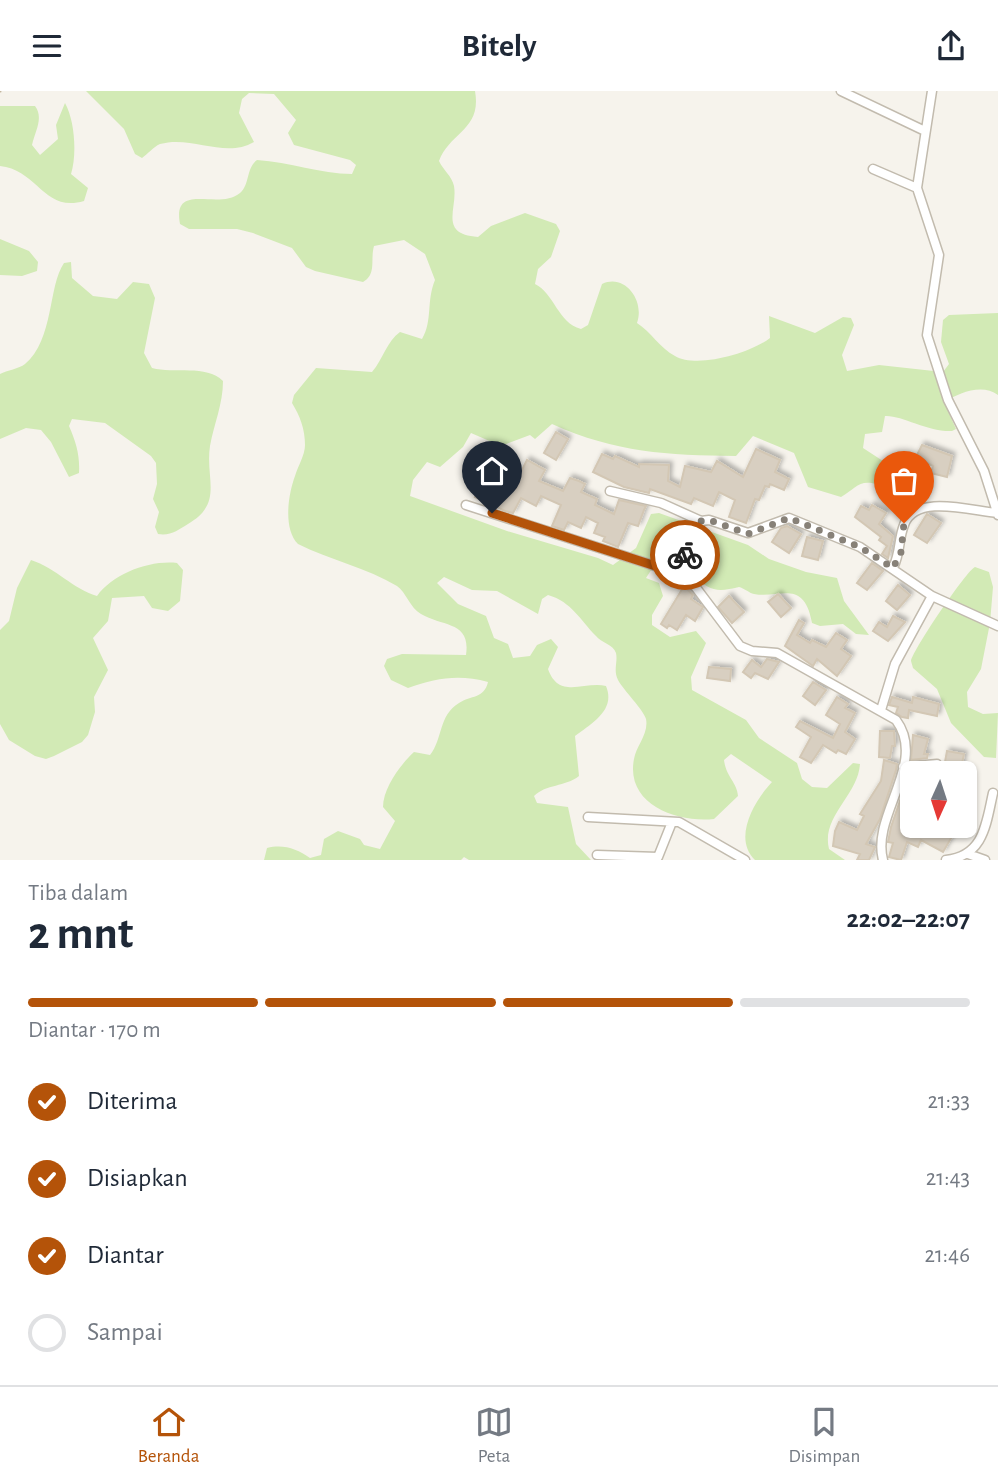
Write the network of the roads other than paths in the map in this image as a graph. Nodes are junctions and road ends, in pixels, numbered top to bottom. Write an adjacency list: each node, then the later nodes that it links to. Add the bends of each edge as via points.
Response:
1 (842, 91): 3 (street)
2 (932, 91): 3 (street)
3 (925, 131): 5 (street)
4 (873, 169): 5 (street)
5 (916, 188): 8 (street, via 939,255 927,335 948,400 984,471)
6 (610, 491): 9 (street, via 661,503)
7 (466, 505): 11 (street)
8 (998, 514): 10 (street, via 931,507 917,510 904,523 901,552)
9 (701, 521): 10 (street, via 748,534 783,518 794,519 860,547); 11 (street)
10 (893, 568): 12 (street)
11 (677, 573): 14 (street, via 702,595 740,646 752,652 777,653)
12 (932, 596): 13 (street); 14 (street, via 895,664)
13 (998, 626)
14 (881, 710): 15 (street, via 900,725)
15 (903, 761)
16 (900, 777): 24 (street, via 882,835)
17 (993, 793): 20 (street, via 982,837)
18 (588, 817): 19 (street)
19 (672, 822): 22 (street, via 660,856); 23 (street, via 685,824)
20 (968, 854): 25 (street); 26 (street)
21 (597, 855): 22 (street)
22 (643, 859)
23 (745, 860)
24 (883, 860)
25 (946, 860)
26 (985, 860)

